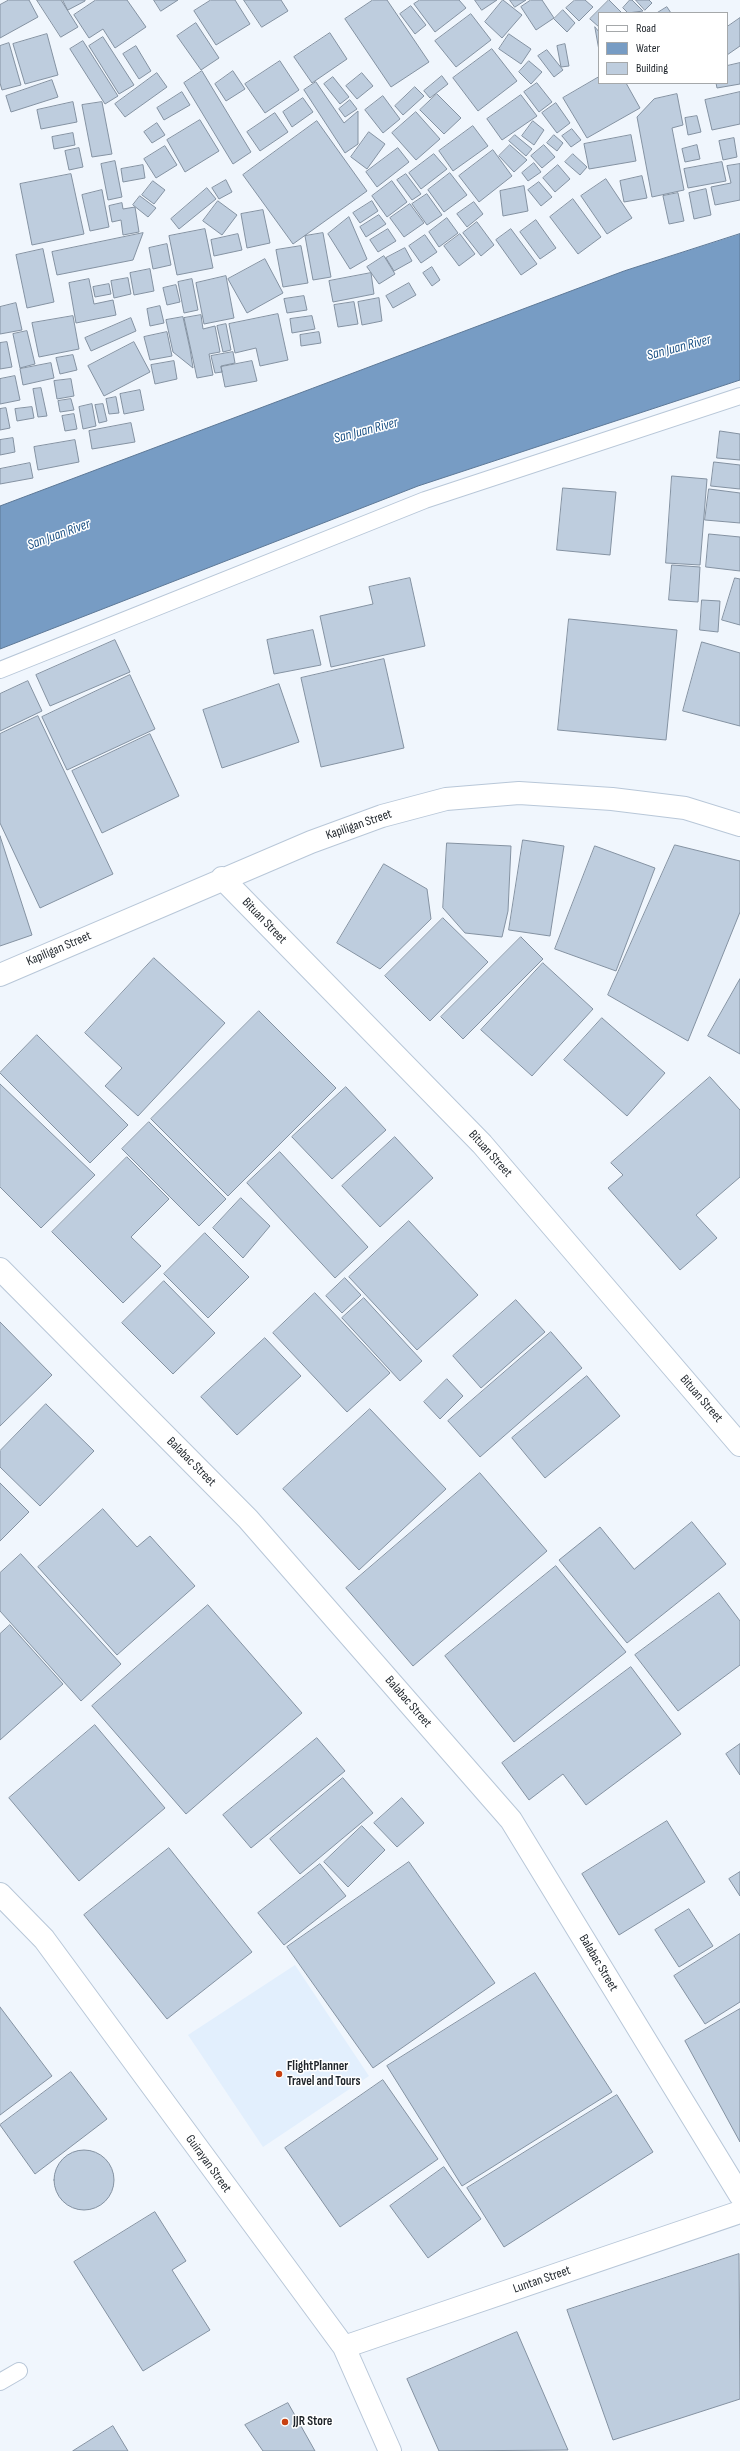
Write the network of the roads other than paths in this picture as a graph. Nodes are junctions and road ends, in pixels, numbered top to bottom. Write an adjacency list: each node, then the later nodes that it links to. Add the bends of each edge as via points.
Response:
1 (740, 396): 2 (lane, via 425,500)
2 (0, 670)
3 (740, 825): 4 (street, Kapiligan Street, via 685,808 612,799 519,793 446,799 382,816)
4 (222, 878): 5 (street, Kapiligan Street); 7 (street, Bituan Street, via 482,1144)
5 (0, 975)
6 (0, 1269): 9 (street, Balabac Street, via 248,1519 512,1820)
7 (740, 1445)
8 (0, 1894): 11 (street, Guirayan Street, via 44,1939)
9 (740, 2195)
10 (740, 2212): 11 (street, Luntan Street)
11 (344, 2347): 14 (street, Guirayan Street)
12 (19, 2370): 13 (lane)
13 (0, 2382)
14 (390, 2451)

